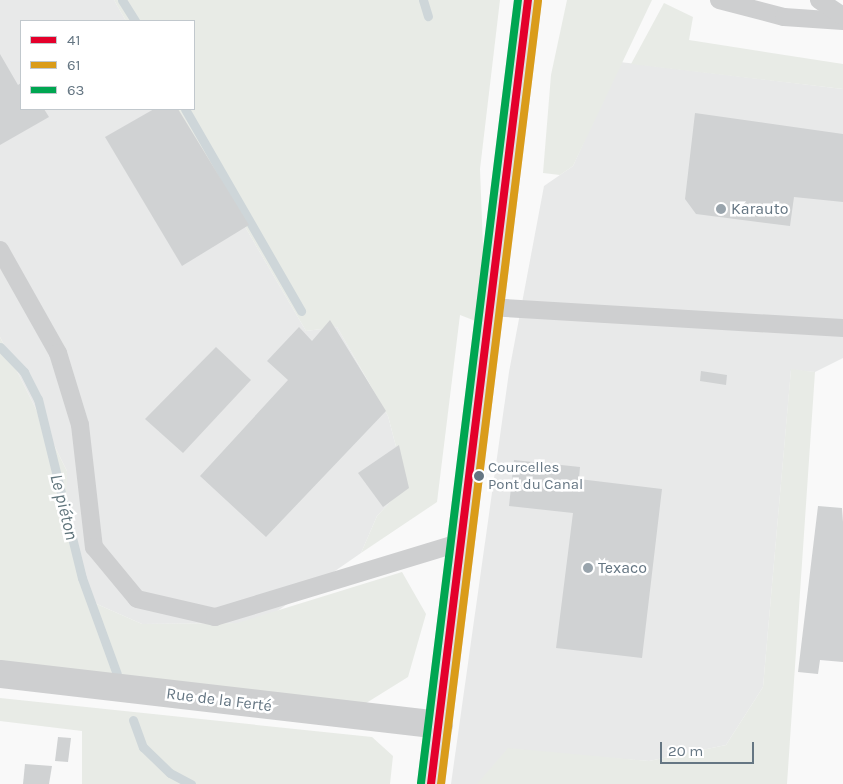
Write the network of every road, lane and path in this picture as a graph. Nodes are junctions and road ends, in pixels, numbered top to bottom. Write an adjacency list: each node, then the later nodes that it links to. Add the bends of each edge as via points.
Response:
1 (528, 0): 7 (main road)
2 (719, 0): 5 (lane, via 784,17)
3 (819, 0): 4 (lane)
4 (843, 16)
5 (843, 21)
6 (0, 250): 9 (lane, via 63,371 80,425 94,547 137,599 215,617)
7 (488, 307): 8 (lane); 9 (main road)
8 (843, 328)
9 (458, 542): 11 (main road)
10 (0, 674): 11 (street, Rue de la Ferté)
11 (439, 725): 12 (main road)
12 (431, 784)

